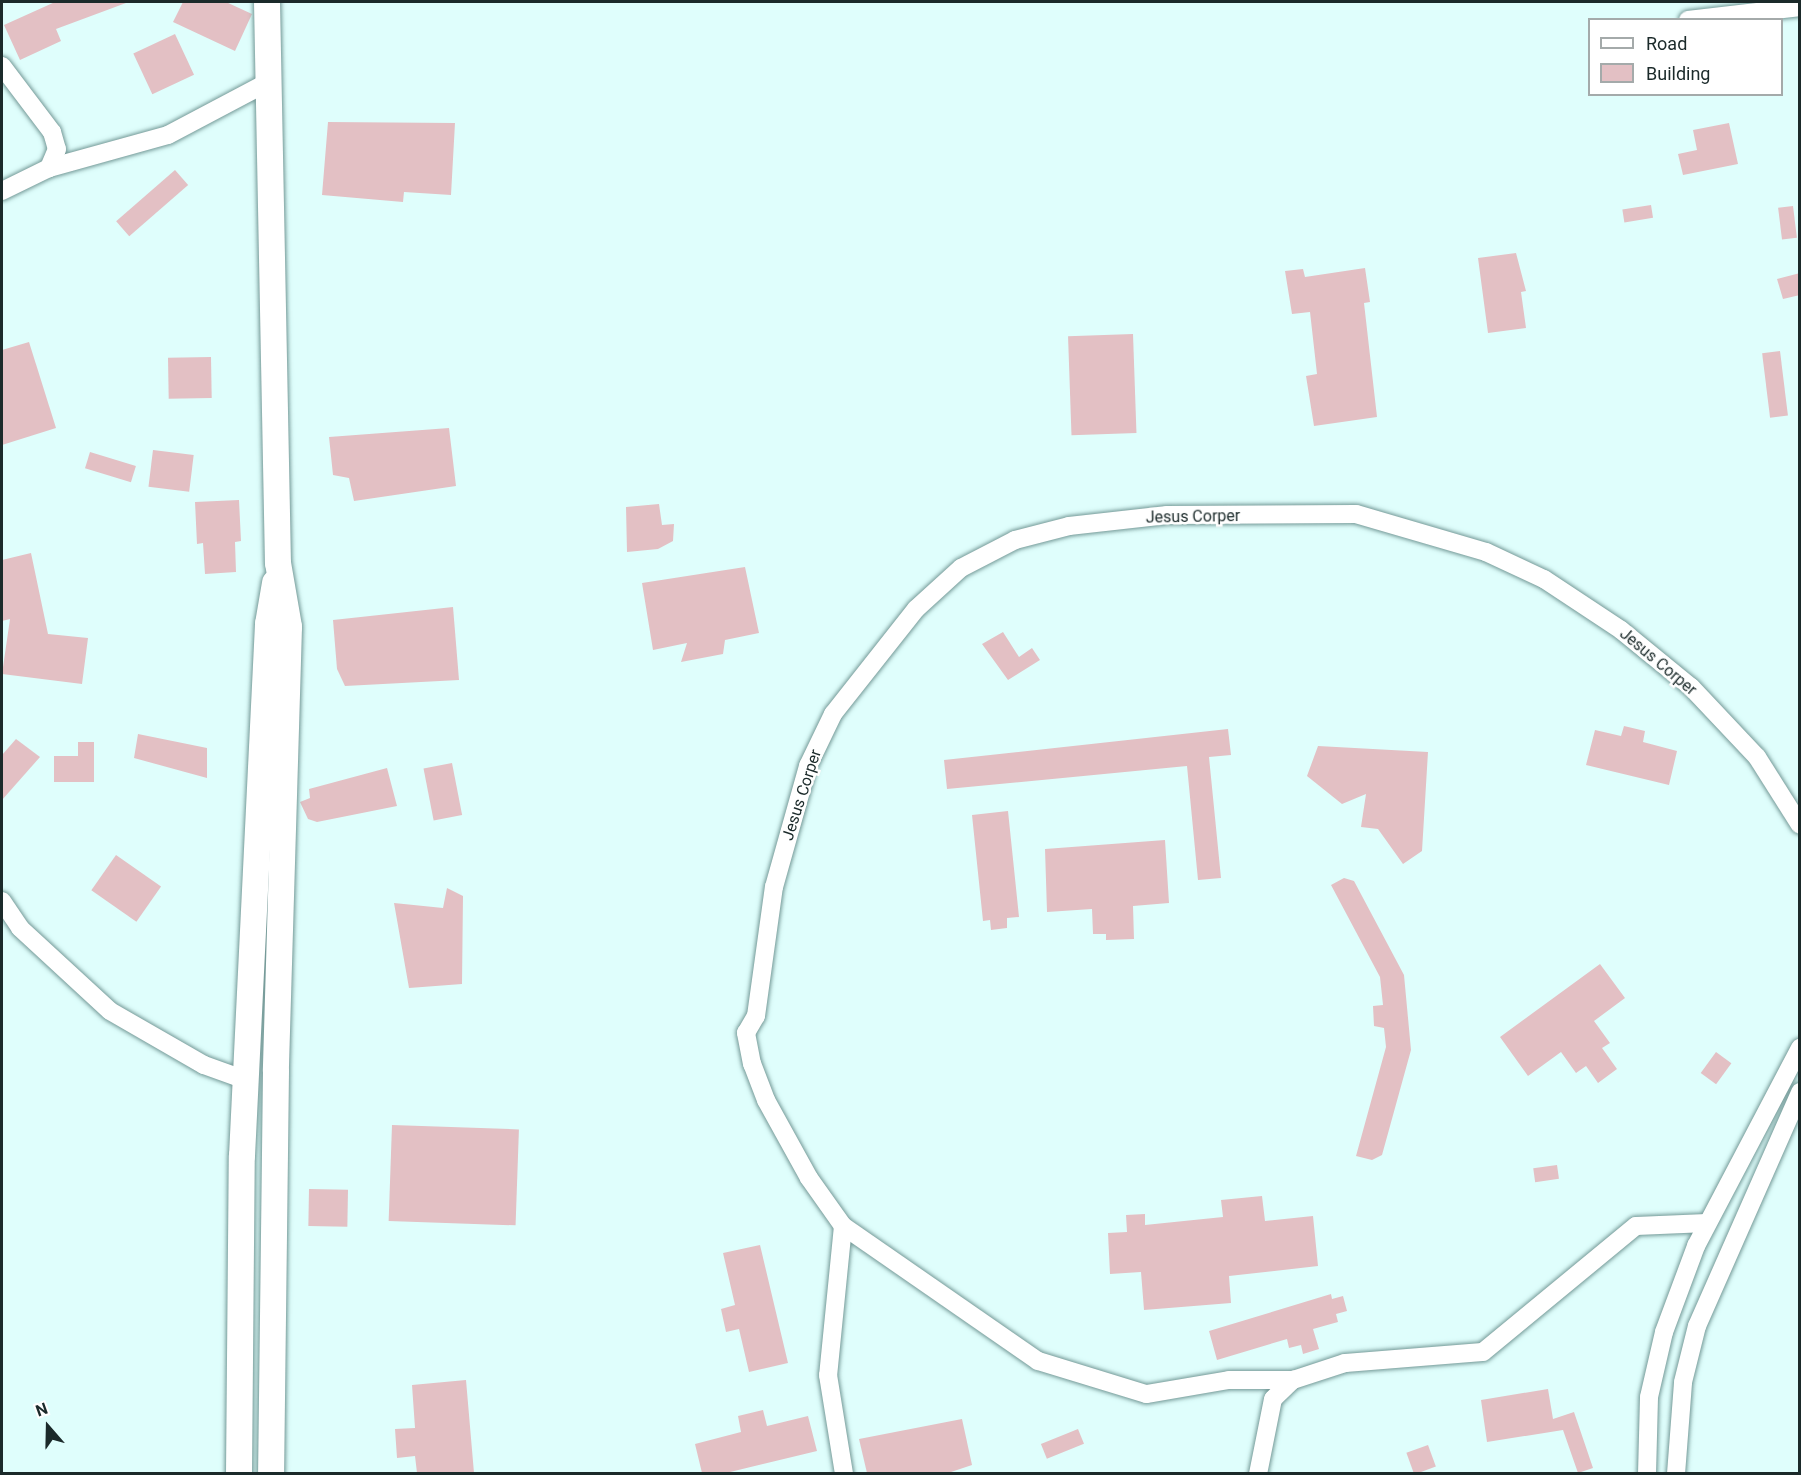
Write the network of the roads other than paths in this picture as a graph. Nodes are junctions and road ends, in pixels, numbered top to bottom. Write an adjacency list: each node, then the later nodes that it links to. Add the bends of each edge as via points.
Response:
1 (267, 2): 5 (street)
2 (1800, 8): 3 (street)
3 (1707, 18)
4 (2, 66): 6 (street, via 52,132 57,149)
5 (270, 81): 6 (street, via 168,135); 8 (street)
6 (49, 168): 7 (street)
7 (2, 192)
8 (278, 562): 12 (street, via 267,624); 18 (street, via 289,627 276,1071)
9 (1800, 825): 15 (street, Jesus Corper, via 1757,758 1691,687 1602,617 1544,579 1486,552 1356,514 1167,515 1069,526 1015,540 961,568 916,609 833,714 808,766 774,887 756,1016 746,1033 752,1064 809,1178)
10 (2, 901): 12 (street, via 20,928 110,1011 204,1065)
11 (1800, 1048): 14 (street)
12 (246, 1080): 17 (street)
13 (1800, 1092): 22 (street, via 1697,1326 1683,1382)
14 (1707, 1223): 16 (street, via 1636,1226 1482,1352 1345,1363); 21 (street, via 1664,1332 1650,1397)
15 (843, 1226): 16 (street, via 1038,1360 1146,1394 1229,1380); 19 (street, via 828,1375)
16 (1293, 1380): 20 (street, via 1274,1399)
17 (239, 1473)
18 (271, 1473)
19 (844, 1473)
20 (1258, 1473)
21 (1647, 1473)
22 (1676, 1473)

